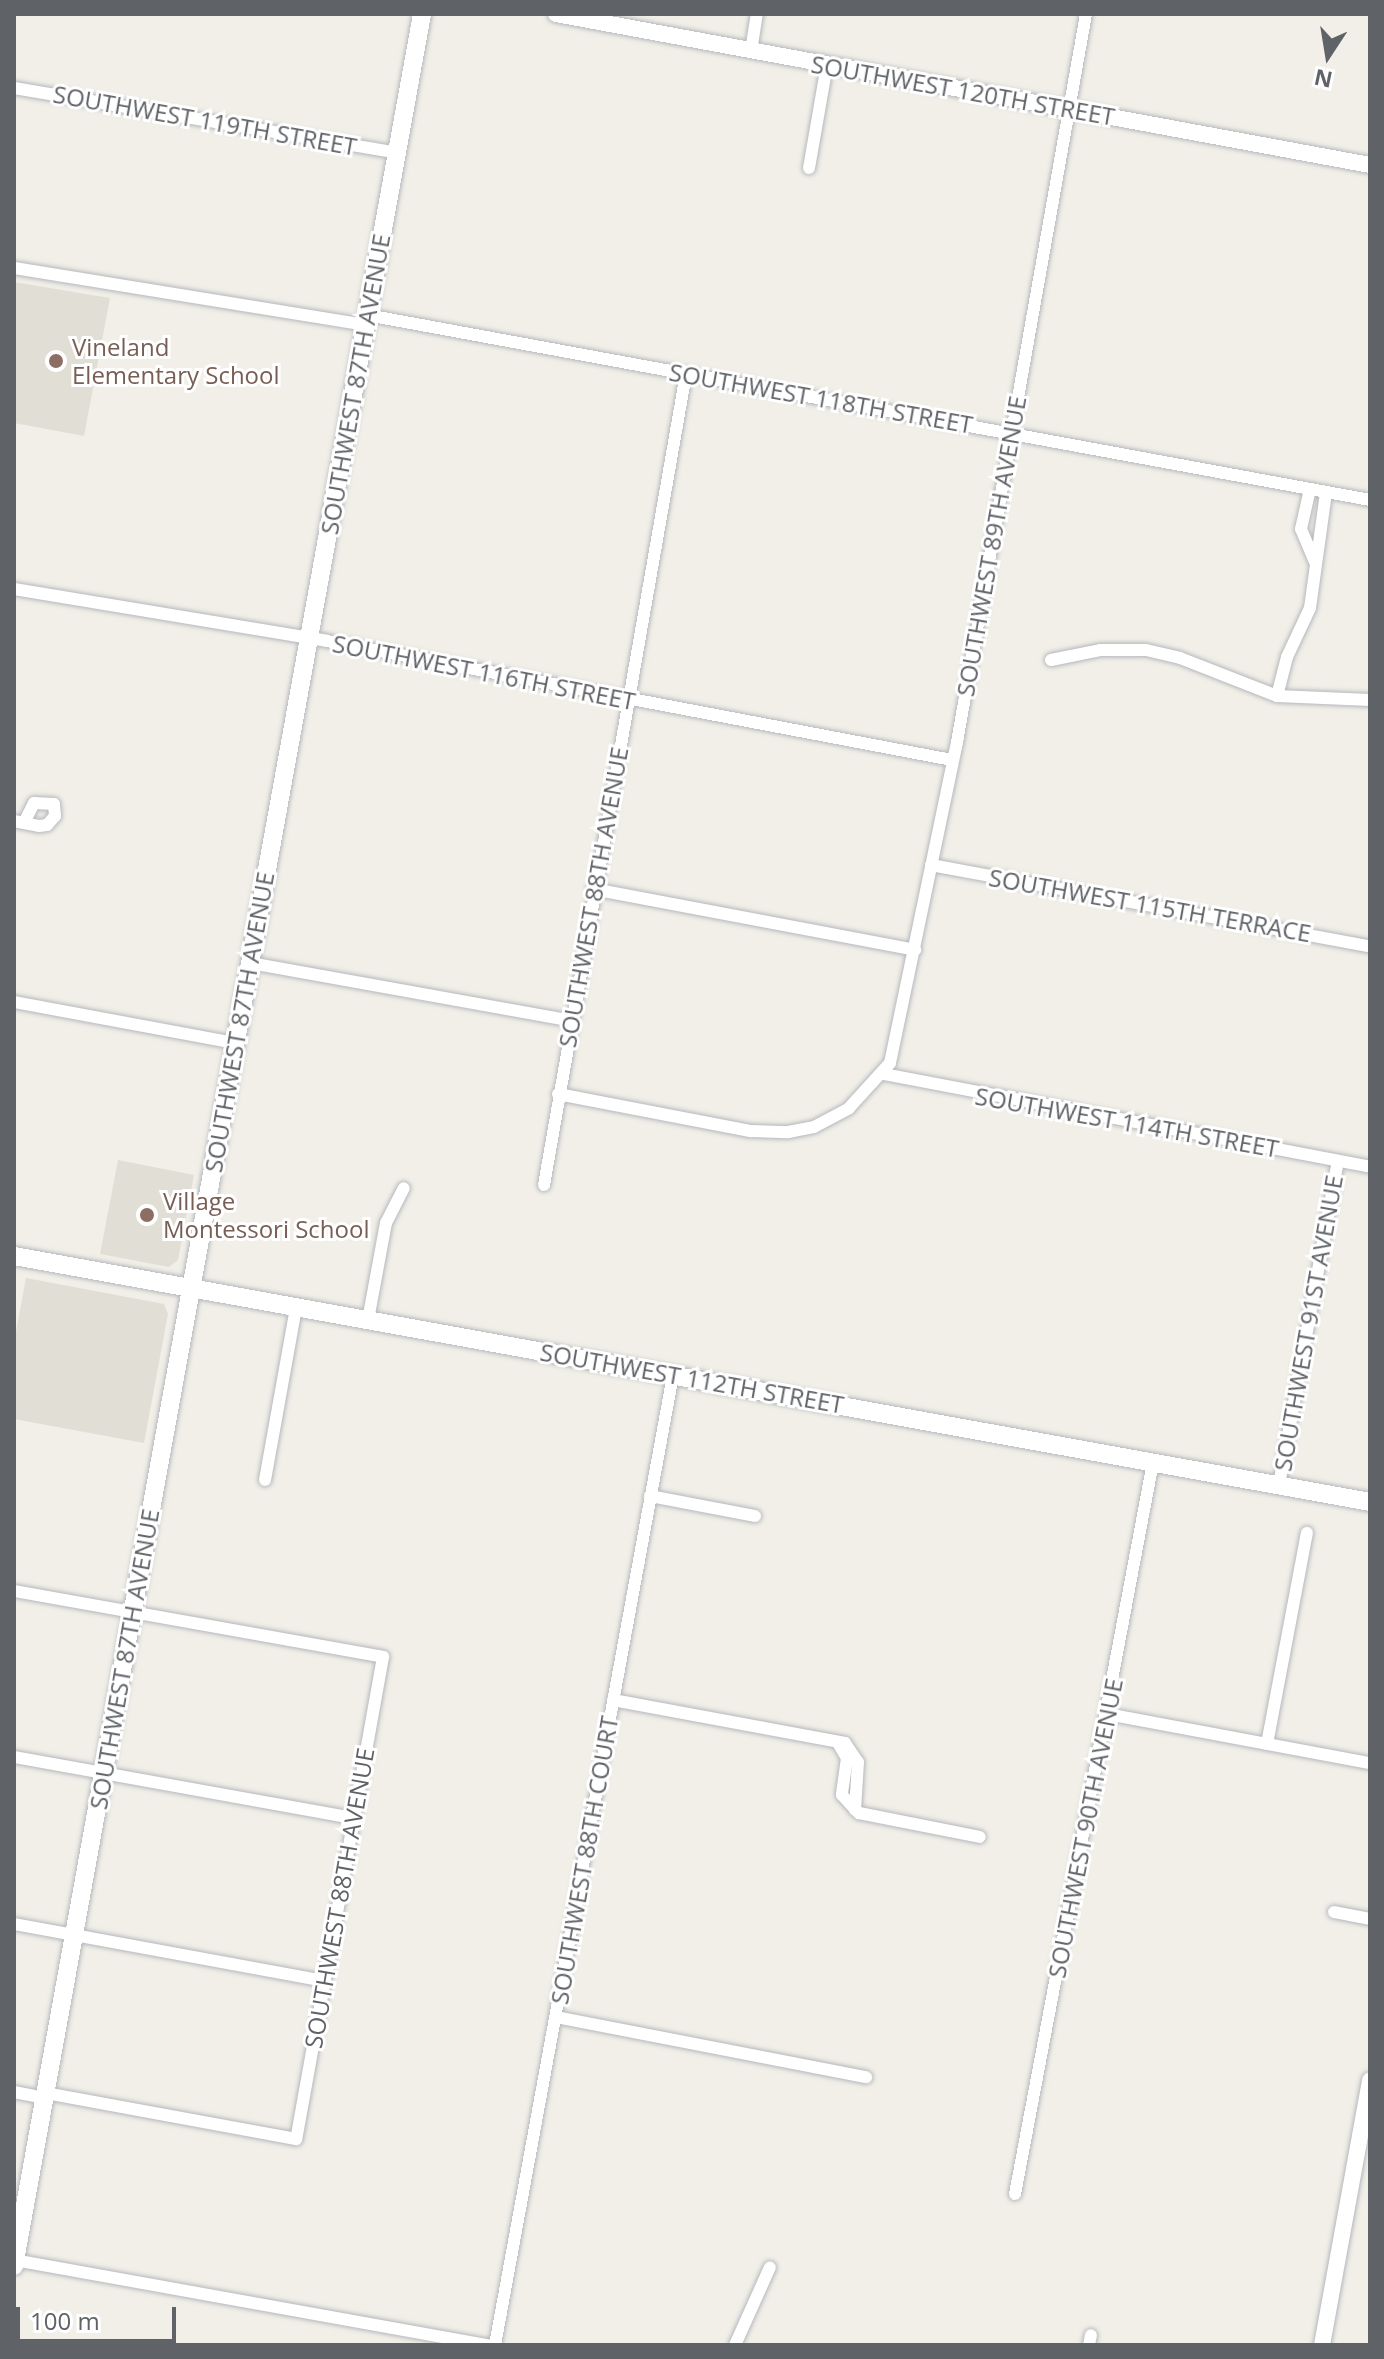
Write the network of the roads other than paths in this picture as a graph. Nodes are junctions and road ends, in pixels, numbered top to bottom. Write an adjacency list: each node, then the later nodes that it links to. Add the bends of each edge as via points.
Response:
1 (422, 14): 9 (main road, SOUTHWEST 87TH AVENUE)
2 (556, 14): 5 (street, SOUTHWEST 120TH STREET)
3 (757, 14): 5 (street)
4 (1086, 14): 8 (street, SOUTHWEST 89TH AVENUE)
5 (751, 51): 6 (street, SOUTHWEST 120TH STREET)
6 (827, 65): 8 (street, SOUTHWEST 120TH STREET); 11 (street)
7 (14, 88): 9 (street, SOUTHWEST 119TH STREET)
8 (1069, 109): 10 (street, SOUTHWEST 120TH STREET); 15 (street, SOUTHWEST 89TH AVENUE)
9 (397, 153): 13 (main road, SOUTHWEST 87TH AVENUE)
10 (1370, 165)
11 (809, 168)
12 (14, 268): 13 (street, SOUTHWEST 118TH STREET)
13 (366, 320): 14 (street, SOUTHWEST 118TH STREET); 21 (main road, SOUTHWEST 87TH AVENUE)
14 (686, 374): 15 (street, SOUTHWEST 118TH STREET); 24 (street, SOUTHWEST 88TH AVENUE)
15 (1012, 433): 16 (street, SOUTHWEST 118TH STREET); 26 (street, SOUTHWEST 89TH AVENUE)
16 (1310, 489): 17 (street, SOUTHWEST 118TH STREET); 19 (street, via 1301,529)
17 (1326, 492): 18 (street, SOUTHWEST 118TH STREET); 19 (street)
18 (1370, 500)
19 (1315, 562): 23 (street, via 1310,608 1287,657)
20 (14, 589): 21 (street, SOUTHWEST 116TH STREET)
21 (309, 638): 24 (street, SOUTHWEST 116TH STREET); 31 (main road, SOUTHWEST 87TH AVENUE)
22 (1051, 660): 23 (street, via 1100,650 1159,652)
23 (1277, 696): 25 (street)
24 (627, 699): 26 (street, SOUTHWEST 116TH STREET); 28 (street, SOUTHWEST 88TH AVENUE)
25 (1370, 700)
26 (952, 760): 27 (street, SOUTHWEST 89TH AVENUE)
27 (931, 865): 29 (street, SOUTHWEST 115TH TERRACE); 30 (street, SOUTHWEST 89TH AVENUE)
28 (593, 889): 30 (street); 33 (street, SOUTHWEST 88TH AVENUE)
29 (1370, 946)
30 (915, 950): 35 (street, SOUTHWEST 89TH AVENUE, via 896,1047)
31 (250, 963): 33 (street); 34 (main road, SOUTHWEST 87TH AVENUE)
32 (14, 1002): 34 (street)
33 (572, 1021): 36 (street, SOUTHWEST 88TH AVENUE)
34 (236, 1043): 42 (main road, SOUTHWEST 87TH AVENUE)
35 (884, 1074): 36 (street, via 832,1119 778,1133); 37 (street, SOUTHWEST 114TH STREET)
36 (558, 1094): 39 (street, SOUTHWEST 88TH AVENUE)
37 (1338, 1161): 38 (street, SOUTHWEST 114TH STREET); 48 (street, SOUTHWEST 91ST AVENUE)
38 (1370, 1167)
39 (544, 1185)
40 (404, 1188): 44 (street, via 386,1223)
41 (14, 1256): 42 (main road, SOUTHWEST 112TH STREET)
42 (190, 1288): 43 (main road, SOUTHWEST 112TH STREET); 54 (main road, SOUTHWEST 87TH AVENUE)
43 (296, 1308): 44 (main road, SOUTHWEST 112TH STREET); 47 (street)
44 (368, 1320): 45 (main road, SOUTHWEST 112TH STREET)
45 (673, 1375): 46 (main road, SOUTHWEST 112TH STREET); 49 (street, SOUTHWEST 88TH COURT)
46 (1153, 1462): 48 (main road, SOUTHWEST 112TH STREET); 56 (street, SOUTHWEST 90TH AVENUE)
47 (265, 1480)
48 (1279, 1485): 50 (main road, SOUTHWEST 112TH STREET)
49 (650, 1496): 51 (street); 55 (street, SOUTHWEST 88TH COURT)
50 (1370, 1502)
51 (755, 1516)
52 (1307, 1533): 57 (street)
53 (14, 1591): 54 (street)
54 (132, 1615): 60 (main road, SOUTHWEST 87TH AVENUE); 61 (street, SOUTHWEST 88TH AVENUE, via 383,1657)
55 (613, 1700): 62 (street, via 850,1746 858,1762 855,1810); 68 (street, SOUTHWEST 88TH COURT)
56 (1107, 1714): 57 (street); 73 (street, SOUTHWEST 90TH AVENUE)
57 (1267, 1744): 59 (street)
58 (14, 1757): 60 (street)
59 (1370, 1763)
60 (103, 1773): 61 (street); 66 (main road, SOUTHWEST 87TH AVENUE)
61 (353, 1818): 67 (street, SOUTHWEST 88TH AVENUE)
62 (980, 1837)
63 (1334, 1912): 64 (street)
64 (1370, 1919)
65 (14, 1924): 66 (street)
66 (74, 1935): 67 (street); 72 (main road, SOUTHWEST 87TH AVENUE)
67 (325, 1981): 72 (street, SOUTHWEST 88TH AVENUE, via 296,2139)
68 (556, 2017): 69 (street); 77 (street, SOUTHWEST 88TH COURT)
69 (866, 2077)
70 (1370, 2080): 79 (street)
71 (14, 2092): 72 (street)
72 (45, 2096): 74 (main road, SOUTHWEST 87TH AVENUE)
73 (1015, 2194)
74 (14, 2262): 76 (street)
75 (770, 2267): 78 (street)
76 (488, 2345)
77 (495, 2345)
78 (735, 2345)
79 (1322, 2345)

